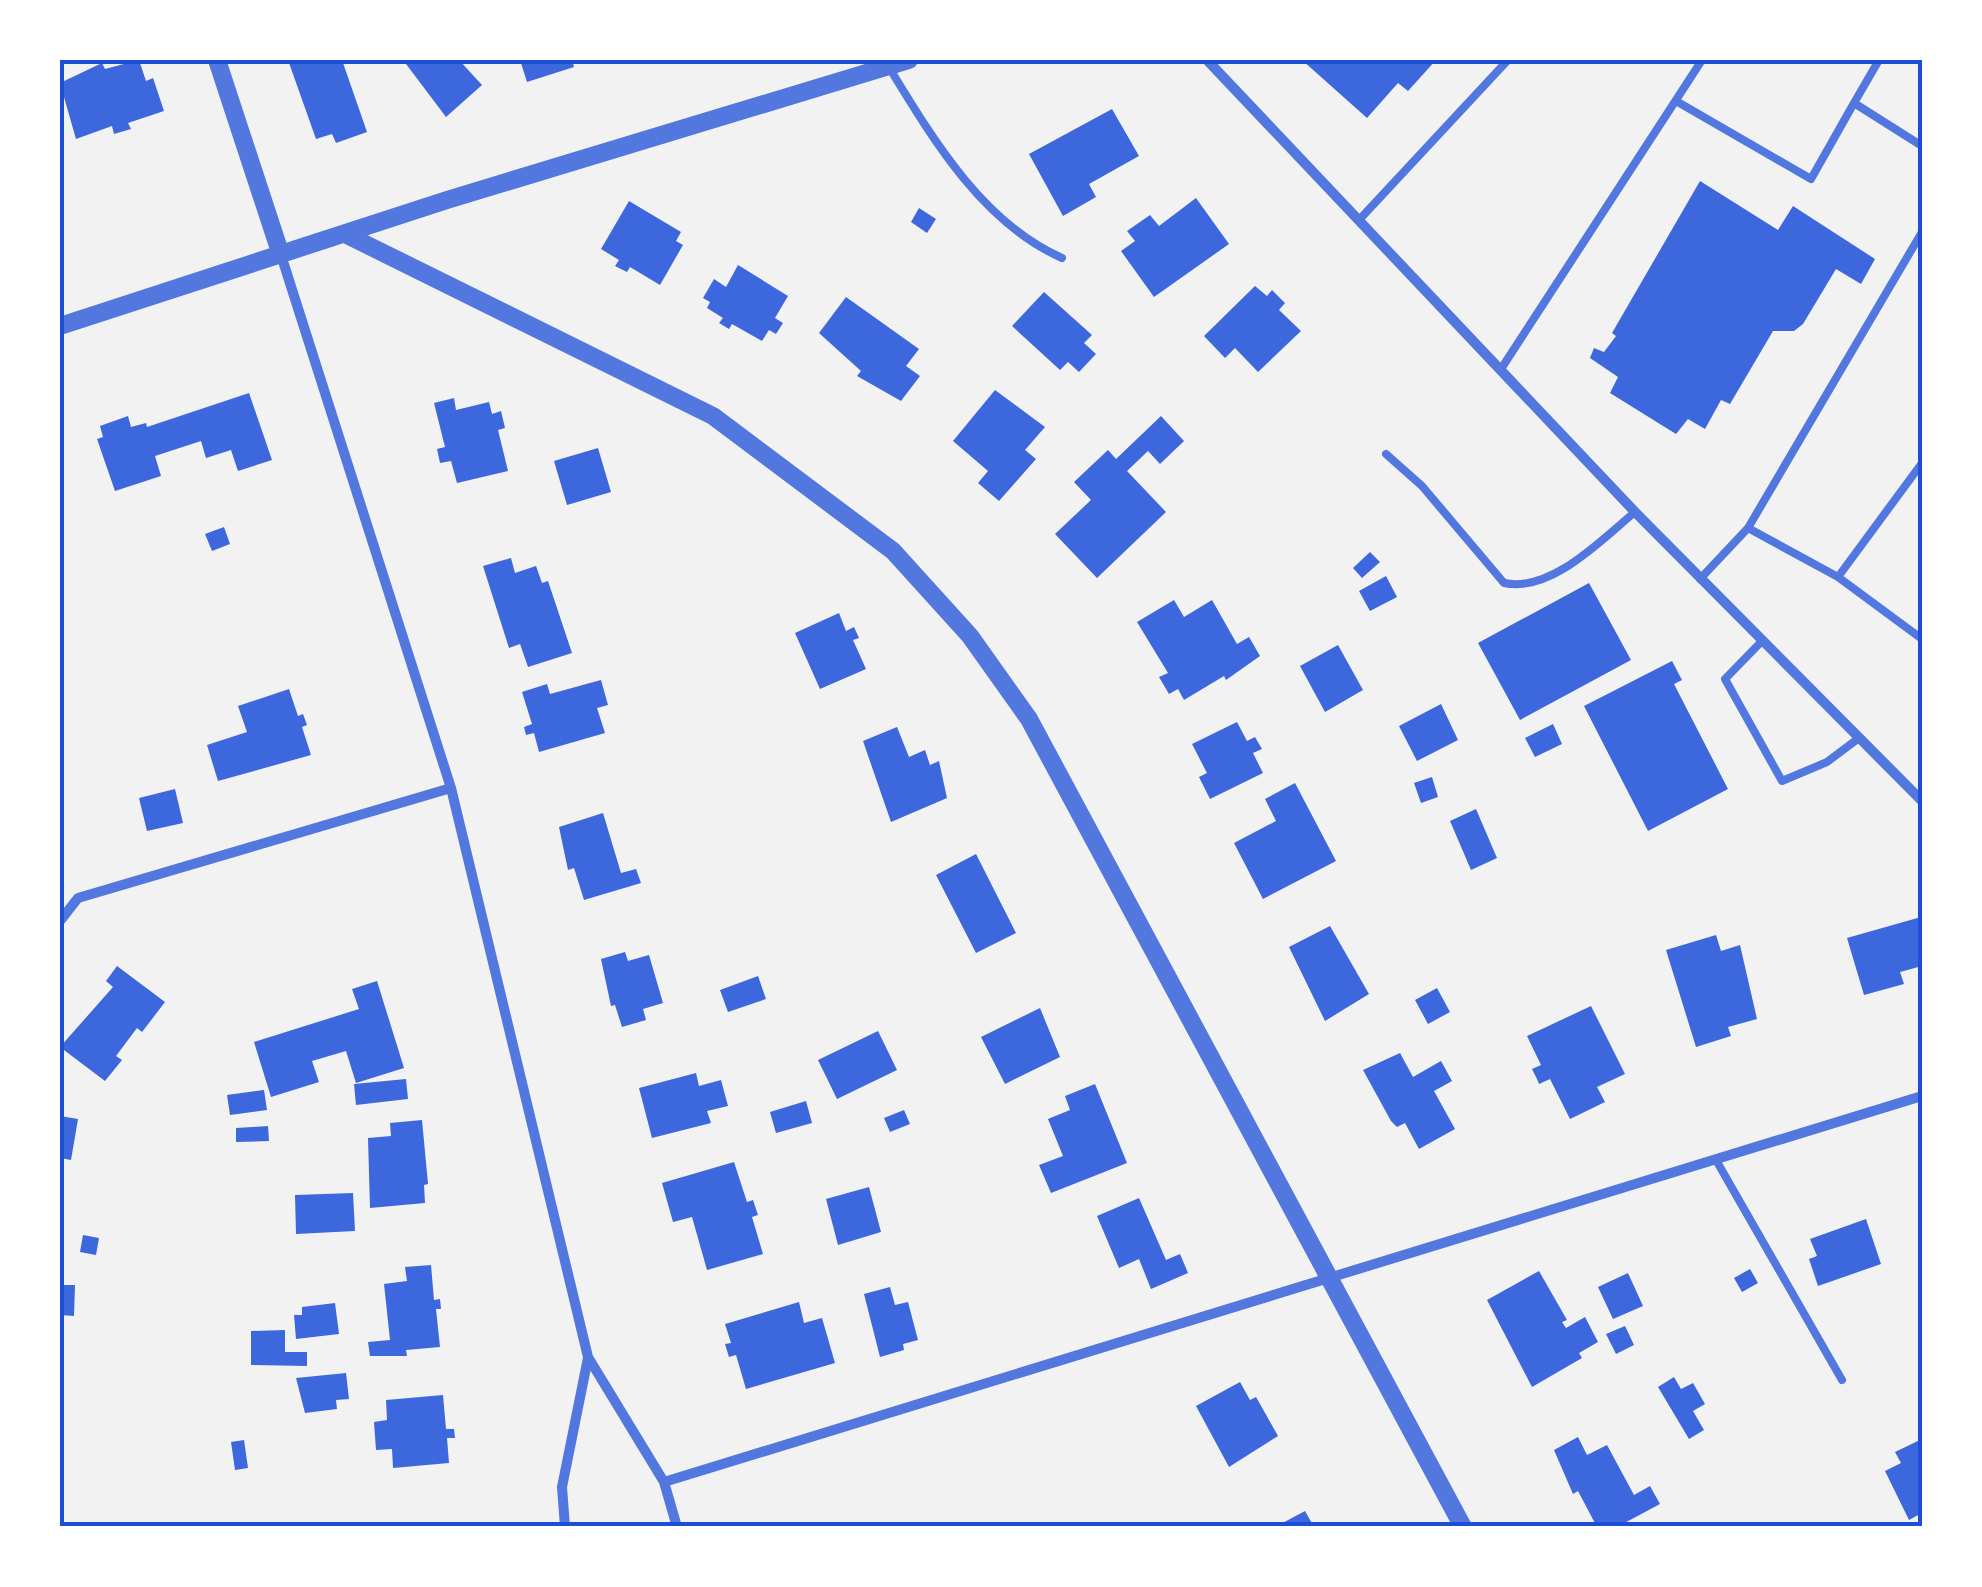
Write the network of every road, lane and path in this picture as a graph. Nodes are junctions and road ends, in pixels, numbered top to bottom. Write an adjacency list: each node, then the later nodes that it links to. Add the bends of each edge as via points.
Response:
1 (217, 60): 14 (street)
2 (908, 60): 7 (street)
3 (1207, 60): 11 (street)
4 (1508, 60): 11 (lane)
5 (1702, 60): 8 (lane)
6 (1879, 60): 9 (lane)
7 (889, 66): 13 (street); 15 (lane, via 936,145 1000,216 1035,246)
8 (1676, 101): 9 (lane, via 1812,179); 17 (lane)
9 (1854, 104): 10 (lane)
10 (1922, 146)
11 (1360, 220): 17 (street)
12 (1922, 232): 21 (lane)
13 (346, 234): 14 (street); 32 (street, via 713,416 892,552 970,636 1029,719)
14 (280, 255): 16 (street); 27 (street)
15 (1062, 258)
16 (60, 326)
17 (1501, 370): 20 (street)
18 (1386, 454): 20 (lane, via 1504,583 1541,581)
19 (1922, 463): 22 (lane)
20 (1635, 512): 23 (street)
21 (1748, 528): 22 (lane); 23 (lane)
22 (1838, 577): 24 (lane)
23 (1700, 579): 25 (street)
24 (1922, 639)
25 (1762, 641): 26 (street); 26 (lane, via 1725,679 1782,781 1827,762)
26 (1859, 738): 28 (street)
27 (451, 788): 29 (street, via 78,898); 33 (street)
28 (1922, 800)
29 (60, 921)
30 (1922, 1096): 31 (street)
31 (1716, 1160): 32 (street); 34 (lane)
32 (1330, 1279): 35 (street); 38 (street)
33 (588, 1357): 35 (street); 36 (street, via 562,1487)
34 (1842, 1380)
35 (664, 1482): 37 (street)
36 (565, 1527)
37 (677, 1527)
38 (1463, 1527)

